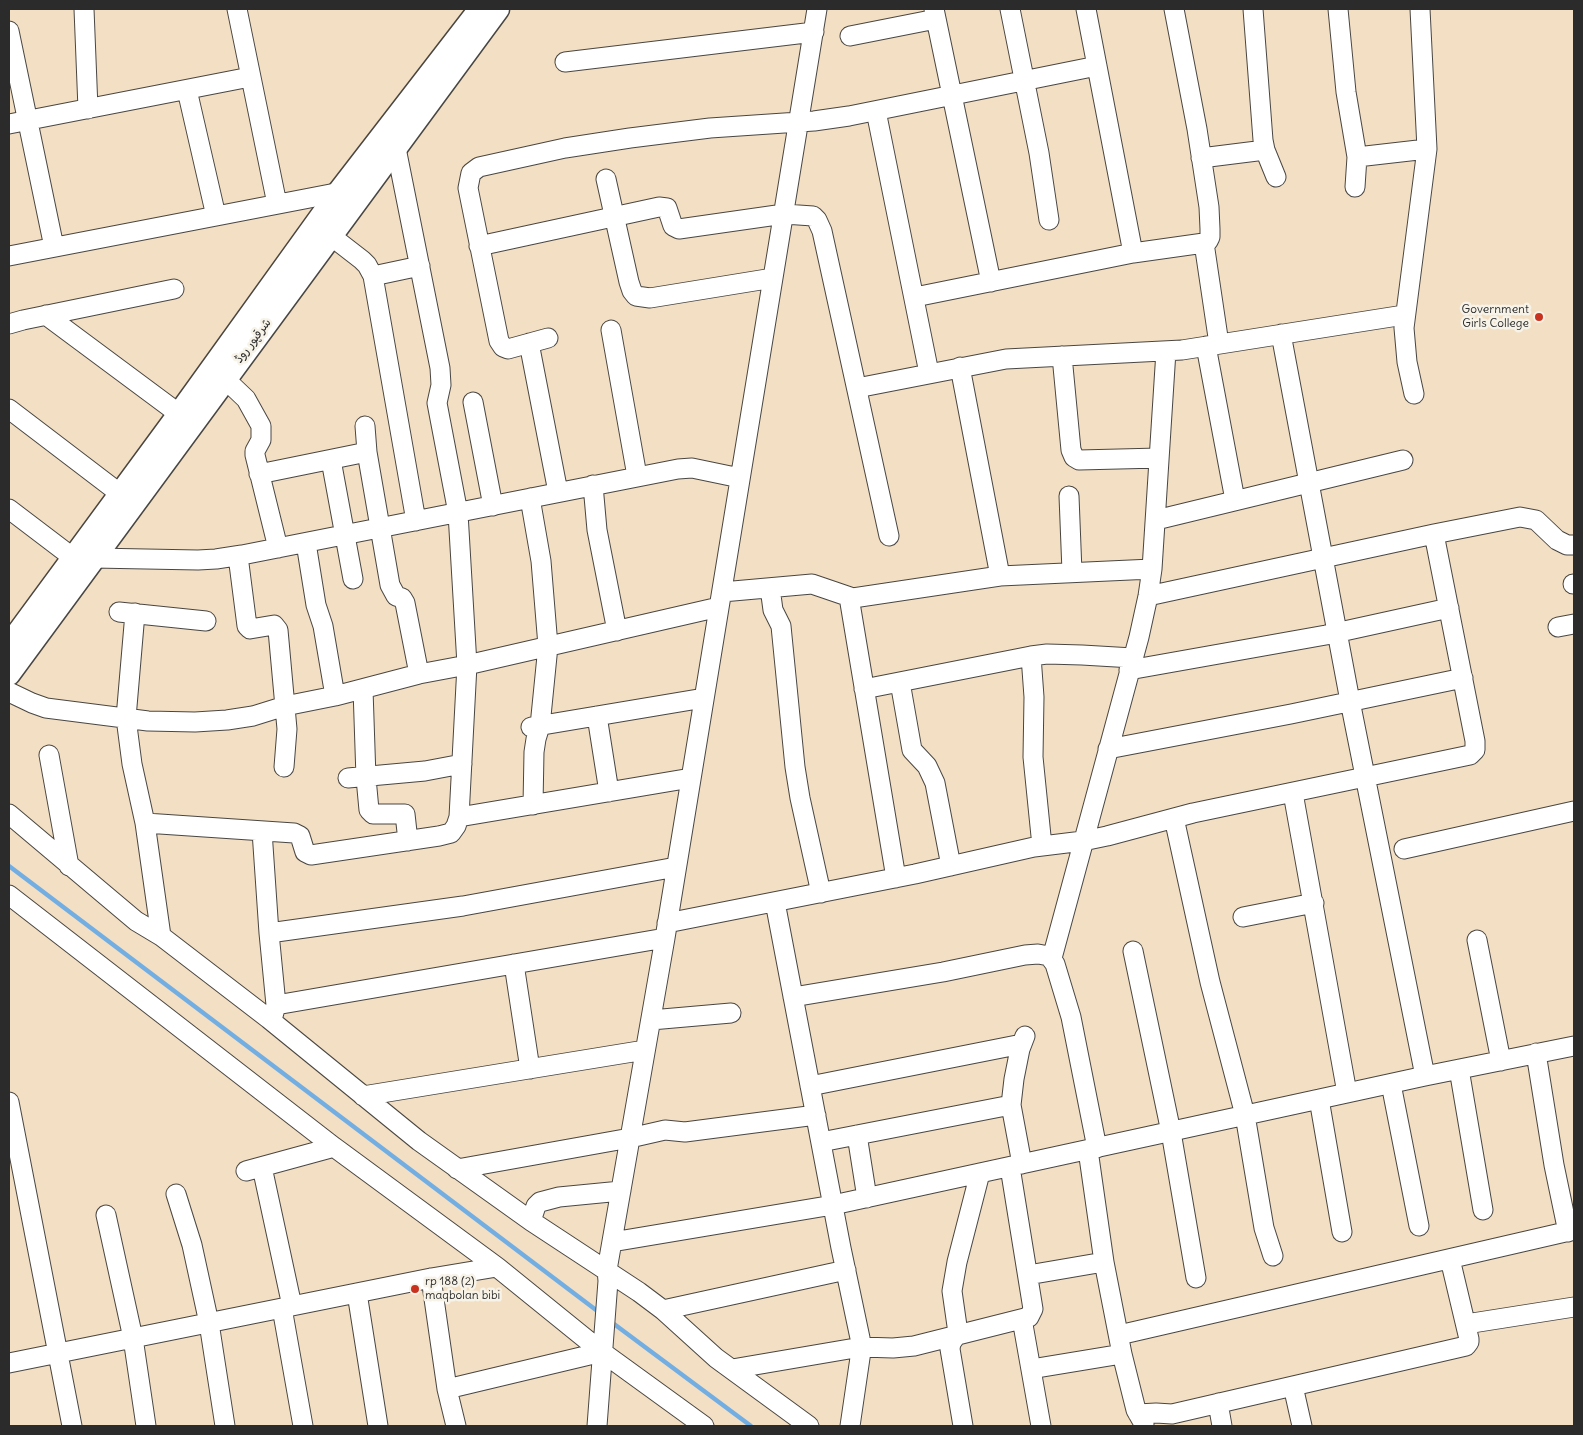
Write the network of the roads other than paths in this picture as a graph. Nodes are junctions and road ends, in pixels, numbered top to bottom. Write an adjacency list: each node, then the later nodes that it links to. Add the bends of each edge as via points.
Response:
1 (84, 9): 22 (street)
2 (237, 9): 18 (street)
3 (480, 9): 35 (main road, شرقپور روڈ)
4 (498, 9): 26 (main road, شرقپور روڈ)
5 (817, 9): 14 (street)
6 (1010, 9): 19 (street)
7 (1086, 9): 17 (street)
8 (1174, 9): 30 (street)
9 (1253, 9): 28 (street)
10 (1338, 9): 29 (street, via 1346,92)
11 (1420, 9): 27 (street)
12 (935, 14): 15 (street); 21 (street)
13 (9, 31): 25 (street)
14 (814, 32): 16 (street); 24 (street)
15 (850, 36)
16 (565, 62)
17 (1097, 66): 19 (street); 45 (street)
18 (250, 77): 20 (street); 36 (street)
19 (1025, 81): 21 (street); 40 (street)
20 (187, 90): 22 (street); 39 (street)
21 (952, 96): 23 (street); 50 (street)
22 (88, 109): 25 (street)
23 (876, 111): 24 (street); 52 (street)
24 (799, 121): 37 (street); 43 (street, via 630,138 484,165 471,173 468,183)
25 (18, 122): 44 (street)
26 (396, 148): 33 (main road, شرقپور روڈ); 47 (street)
27 (1427, 149): 29 (street); 53 (street)
28 (1265, 150): 30 (street); 31 (street)
29 (1357, 157): 34 (street)
30 (1201, 158): 42 (street, via 1210,229 1210,240)
31 (1276, 177)
32 (606, 179): 38 (street)
33 (367, 187): 35 (street); 41 (main road, شرقپور روڈ)
34 (1355, 187)
35 (338, 193): 36 (street); 70 (main road, شرقپور روڈ)
36 (277, 204): 39 (street)
37 (784, 214): 38 (street, via 678,229 673,227 664,207); 49 (street); 66 (street, via 813,216 822,231)
38 (614, 215): 43 (street); 49 (street, via 629,282 638,297 650,298)
39 (216, 216): 44 (street)
40 (1049, 220)
41 (331, 236): 48 (street, via 362,260); 65 (main road, شرقپور روڈ)
42 (1204, 243): 45 (street); 60 (street)
43 (480, 246): 59 (street, via 499,341 508,349)
44 (54, 247): 46 (street)
45 (1134, 253): 50 (street)
46 (9, 256)
47 (420, 266): 48 (street); 88 (street, via 440,368 437,403)
48 (373, 276): 90 (street)
49 (773, 278): 78 (street)
50 (991, 282): 52 (street)
51 (174, 289): 54 (street)
52 (914, 297): 64 (street)
53 (1404, 314): 57 (street); 67 (street, via 1404,338)
54 (46, 315): 55 (street); 70 (street)
55 (9, 324)
56 (611, 330): 77 (street)
57 (1281, 334): 60 (street); 79 (street)
58 (548, 338): 59 (street)
59 (530, 343): 81 (street)
60 (1213, 345): 61 (street); 85 (street)
61 (1166, 351): 62 (street); 73 (street)
62 (1062, 356): 63 (street, via 1006,359); 73 (street, via 1074,457 1079,460)
63 (960, 367): 64 (street); 103 (street)
64 (929, 374): 66 (street)
65 (226, 379): 70 (main road, شرقپور روڈ); 76 (street, via 246,399 261,426 261,440 255,451)
66 (856, 388): 94 (street)
67 (1414, 394)
68 (473, 402): 86 (street)
69 (9, 409): 83 (street)
70 (186, 419): 83 (main road, شرقپور روڈ)
71 (365, 426): 72 (street)
72 (367, 452): 74 (street); 91 (street)
73 (1159, 458): 89 (street)
74 (331, 460): 76 (street); 93 (street)
75 (1403, 460): 79 (street)
76 (259, 474): 97 (street)
77 (637, 476): 78 (street, via 692,468); 80 (street)
78 (740, 478): 108 (street)
79 (1309, 483): 85 (street); 99 (street)
80 (593, 485): 81 (street); 111 (street, via 597,530)
81 (558, 492): 84 (street)
82 (1068, 496): 102 (street)
83 (127, 498): 100 (main road, شرقپور روڈ)
84 (530, 498): 86 (street); 114 (street)
85 (1235, 500): 89 (street)
86 (492, 506): 88 (street)
87 (9, 509): 100 (street)
88 (458, 513): 90 (street); 117 (street)
89 (1156, 520): 101 (street)
90 (416, 521): 91 (street)
91 (380, 528): 93 (street); 118 (street, via 390,586 405,603)
92 (1434, 534): 96 (street, via 1520,517 1536,520 1557,540); 99 (street); 109 (street)
93 (345, 535): 95 (street); 104 (street)
94 (889, 536)
95 (306, 543): 97 (street); 124 (street)
96 (1574, 545)
97 (278, 548): 98 (street)
98 (238, 556): 100 (street, via 198,560); 127 (street, via 247,626 250,629 274,625 278,630)
99 (1323, 558): 106 (street); 112 (street)
100 (84, 561): 113 (main road, شرقپور روڈ); 119 (main road, شرقپور روڈ)
101 (1152, 569): 102 (street); 106 (street)
102 (1072, 572): 103 (street)
103 (1000, 576): 107 (street)
104 (353, 579)
105 (770, 588): 107 (street, via 812,584); 108 (street); 155 (street, via 773,610 781,626 800,798)
106 (1148, 596): 116 (street)
107 (849, 597): 123 (street)
108 (720, 600): 111 (street); 125 (street)
109 (1449, 608): 112 (street); 120 (street)
110 (206, 621): 129 (street, via 127,612)
111 (617, 631): 114 (street)
112 (1337, 632): 116 (street); 126 (street)
113 (9, 645)
114 (548, 646): 117 (street); 130 (street)
115 (1031, 656): 116 (street, via 1082,655); 121 (street); 149 (street, via 1033,757)
116 (1131, 664): 131 (street)
117 (467, 665): 118 (street); 133 (street)
118 (419, 674): 122 (street)
119 (9, 676): 129 (street, via 32,703 46,708)
120 (1463, 678): 126 (street); 135 (street, via 1475,741 1474,752)
121 (900, 682): 123 (street); 152 (street, via 912,750 927,766 935,783)
122 (363, 689): 124 (street); 136 (street)
123 (864, 689): 154 (street)
124 (335, 696): 127 (street)
125 (704, 698): 128 (street); 137 (street)
126 (1350, 701): 131 (street); 135 (street)
127 (285, 706): 129 (street, via 253,716 195,722 166,723); 134 (street)
128 (597, 716): 130 (street); 138 (street)
129 (126, 718): 145 (street)
130 (536, 727): 140 (street)
131 (1108, 749): 148 (street)
132 (49, 755): 151 (street)
133 (462, 764): 136 (street); 143 (street)
134 (284, 767)
135 (1365, 777): 139 (street); 177 (street)
136 (357, 778): 147 (street, via 370,812 406,816)
137 (691, 778): 138 (street); 153 (street)
138 (609, 792): 140 (street)
139 (1293, 793): 144 (street); 158 (street)
140 (533, 805): 143 (street)
141 (1574, 811): 150 (street)
142 (9, 814): 151 (street)
143 (459, 817): 147 (street, via 450,833)
144 (1174, 818): 148 (street); 186 (street, via 1210,982)
145 (144, 823): 146 (street); 162 (street)
146 (262, 831): 147 (street, via 297,834 302,838 305,852 312,855); 161 (street)
147 (408, 841)
148 (1083, 841): 149 (street); 165 (street)
149 (1042, 846): 152 (street)
150 (1404, 848)
151 (69, 866): 162 (street, via 136,921)
152 (951, 866): 154 (street)
153 (676, 867): 160 (street); 161 (street, via 463,906)
154 (896, 878): 155 (street)
155 (821, 893): 157 (street)
156 (9, 895): 191 (street)
157 (775, 902): 160 (street); 167 (street)
158 (1314, 903): 159 (street); 180 (street)
159 (1243, 917)
160 (666, 931): 166 (street); 170 (street)
161 (268, 933): 168 (street)
162 (161, 936): 168 (street)
163 (1477, 940): 174 (street)
164 (1133, 951): 187 (street)
165 (1052, 958): 167 (street, via 1043,954 1025,955); 192 (street, via 1071,1018)
166 (514, 964): 168 (street); 175 (street)
167 (793, 997): 179 (street)
168 (273, 1012): 181 (street)
169 (732, 1013): 170 (street)
170 (651, 1020): 172 (street)
171 (1574, 1046): 173 (street)
172 (645, 1050): 175 (street); 189 (street)
173 (1536, 1054): 174 (street); 204 (street, via 1554,1166)
174 (1501, 1061): 176 (street)
175 (530, 1069): 181 (street)
176 (1459, 1069): 177 (street); 200 (street)
177 (1425, 1076): 178 (street)
178 (1391, 1084): 180 (street); 203 (street)
179 (810, 1086): 184 (street, via 1024,1040); 185 (street)
180 (1347, 1093): 182 (street)
181 (363, 1096): 194 (street)
182 (1319, 1100): 186 (street); 205 (street)
183 (9, 1102): 228 (street)
184 (1011, 1105): 188 (street); 193 (street)
185 (816, 1115): 189 (street, via 685,1132 665,1130); 190 (street)
186 (1245, 1115): 187 (street); 207 (street, via 1264,1228)
187 (1171, 1132): 192 (street); 215 (street)
188 (857, 1135): 190 (street); 198 (street)
189 (630, 1138): 194 (street); 196 (street)
190 (821, 1142): 199 (street)
191 (334, 1147): 210 (street); 217 (street, via 254,1169)
192 (1092, 1149): 193 (street); 209 (street)
193 (1016, 1165): 195 (street); 212 (street)
194 (457, 1169): 202 (street)
195 (980, 1173): 198 (street); 223 (street, via 953,1279)
196 (621, 1191): 202 (street, via 540,1202); 206 (street)
197 (176, 1194): 221 (street, via 192,1245)
198 (867, 1198): 199 (street)
199 (833, 1205): 206 (street); 211 (street)
200 (1483, 1210)
201 (106, 1215): 224 (street)
202 (531, 1222): 213 (street)
203 (1419, 1226)
204 (1571, 1231): 208 (street)
205 (1342, 1232)
206 (612, 1242): 213 (street)
207 (1273, 1256)
208 (1450, 1259): 222 (street); 225 (street)
209 (1104, 1262): 212 (street); 225 (street)
210 (497, 1267): 214 (street); 227 (street)
211 (846, 1270): 219 (street); 226 (street)
212 (1028, 1275): 220 (street, via 1033,1312)
213 (607, 1276): 219 (street); 227 (street)
214 (431, 1278): 216 (street); 233 (street)
215 (1196, 1278)
216 (357, 1293): 217 (street); 241 (street)
217 (287, 1307): 221 (street); 240 (street)
218 (1574, 1307): 222 (street)
219 (662, 1310): 230 (street)
220 (1022, 1319): 223 (street); 231 (street)
221 (209, 1323): 224 (street); 239 (street)
222 (1466, 1324): 232 (street, via 1469,1341 1462,1347)
223 (956, 1336): 226 (street, via 914,1346); 247 (street, via 950,1349)
224 (133, 1338): 228 (street); 238 (street)
225 (1120, 1344): 231 (street); 236 (street)
226 (860, 1347): 230 (street); 246 (street)
227 (602, 1352): 233 (street); 235 (street); 243 (street)
228 (57, 1354): 229 (street); 237 (street)
229 (9, 1363)
230 (732, 1369): 245 (street)
231 (1031, 1369): 248 (street)
232 (1293, 1386): 234 (street); 250 (street)
233 (447, 1389): 242 (street)
234 (1218, 1403): 236 (street); 249 (street)
235 (686, 1420): 244 (street)
236 (1142, 1420)
237 (72, 1426)
238 (146, 1426)
239 (225, 1426)
240 (303, 1426)
241 (378, 1426)
242 (456, 1426)
243 (597, 1426)
244 (704, 1426)
245 (810, 1426)
246 (850, 1426)
247 (963, 1426)
248 (1041, 1426)
249 (1222, 1426)
250 (1302, 1426)

